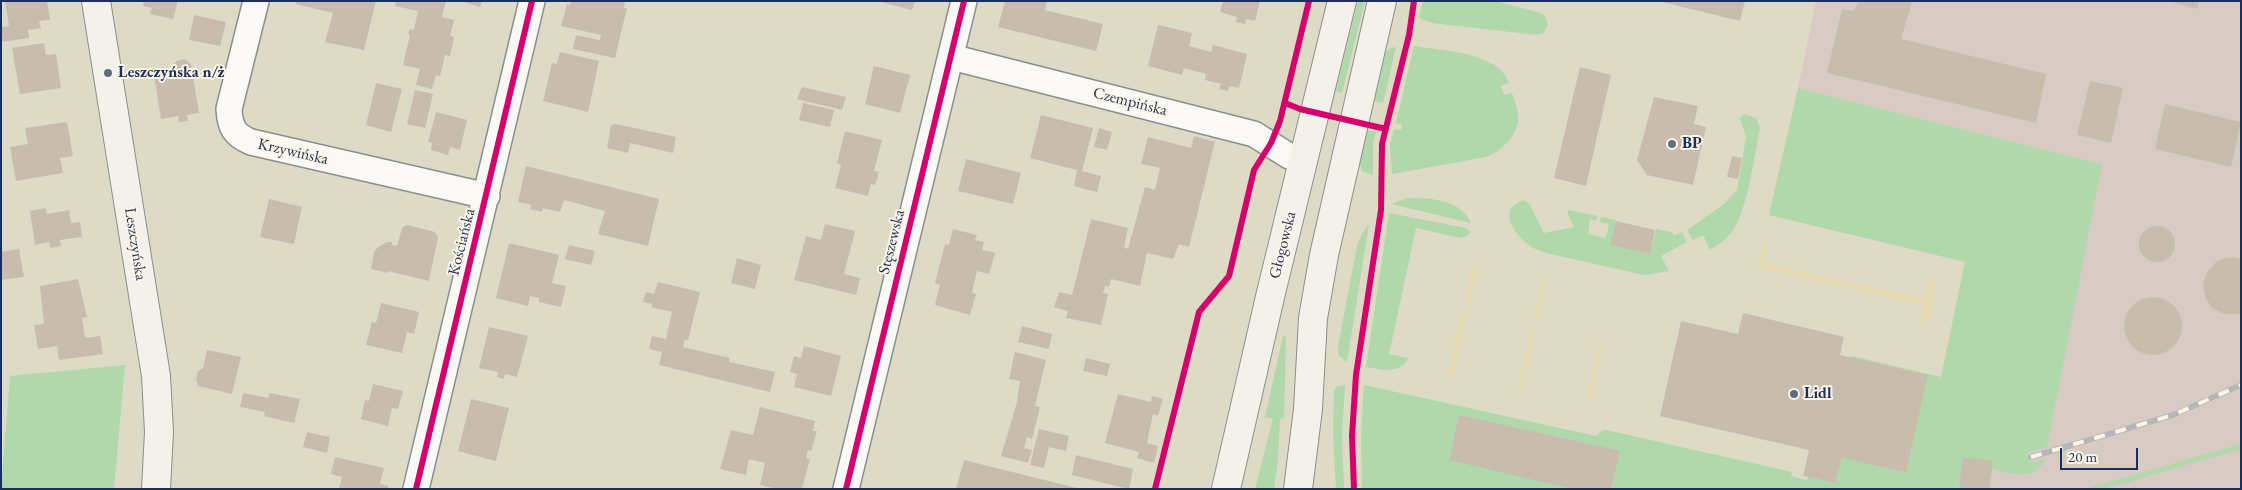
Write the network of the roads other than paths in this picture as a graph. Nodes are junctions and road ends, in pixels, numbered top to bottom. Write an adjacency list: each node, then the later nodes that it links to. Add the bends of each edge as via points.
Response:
1 (96, 1): 12 (main road, Leszczyńska, via 156,376 159,432)
2 (256, 1): 9 (street, Krzywińska, via 229,109 230,123 236,135 251,142)
3 (532, 1): 9 (street, Kościańska)
4 (964, 1): 7 (street, Stęszewska)
5 (1342, 1): 8 (main road, Głogowska)
6 (1382, 1): 10 (main road, via 1324,254 1312,327)
7 (951, 57): 8 (street, Czempińska, via 1254,134 1289,156); 14 (street, Stęszewska)
8 (1303, 160): 11 (main road, Głogowska)
9 (487, 196): 13 (street, Kościańska)
10 (1308, 409): 17 (main road); 18 (main road)
11 (1235, 447): 15 (main road); 16 (main road, Głogowska)
12 (156, 489)
13 (416, 489)
14 (846, 489)
15 (1211, 489)
16 (1226, 489)
17 (1298, 489)
18 (1314, 489)

